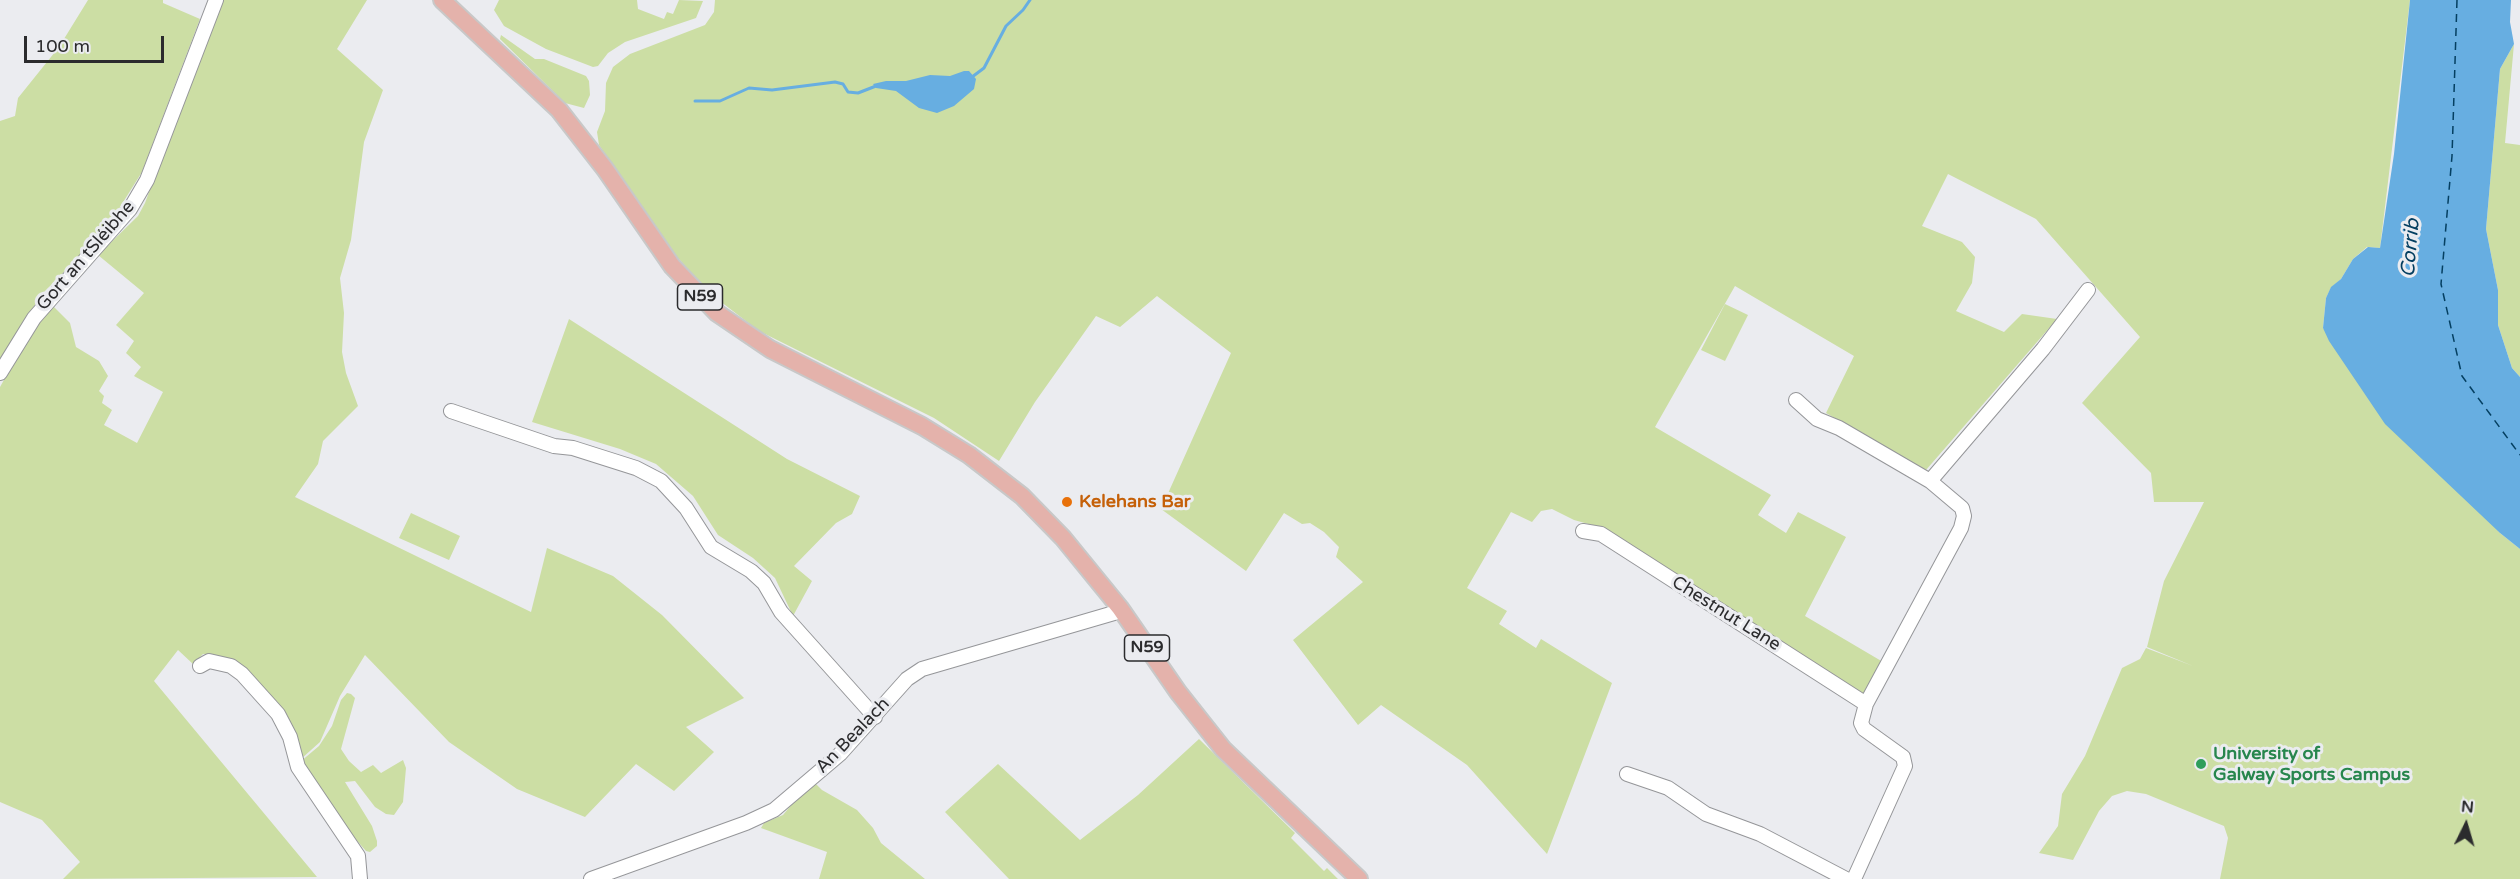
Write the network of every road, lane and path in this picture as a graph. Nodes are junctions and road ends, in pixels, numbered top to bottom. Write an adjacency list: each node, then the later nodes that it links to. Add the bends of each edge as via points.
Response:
1 (216, 0): 4 (street, Gort an tSléibhe, via 147,180 130,209 34,318)
2 (442, 0): 9 (main road, N59, via 559,110 672,266 711,308 770,349 927,429 969,455 1016,491 1050,524)
3 (2088, 290): 7 (street)
4 (0, 373)
5 (1796, 400): 7 (street, via 1817,419)
6 (451, 411): 12 (street, via 554,446 636,468 661,481 686,508 711,547 764,583 781,612)
7 (1930, 481): 11 (street, via 1962,508 1961,528)
8 (1583, 531): 11 (street, Chestnut Lane, via 1601,534)
9 (1120, 608): 12 (street, An Bealach, via 1114,613 922,669 907,679); 16 (main road, N59, via 1178,692 1223,748)
10 (200, 666): 14 (street, via 209,661 231,666 279,714 298,767 358,856)
11 (1866, 704): 18 (street, via 1861,723 1864,729 1905,762)
12 (875, 717): 15 (street, An Bealach, via 774,810)
13 (1627, 774): 17 (street, via 1668,788 1706,814 1760,834)
14 (360, 879)
15 (591, 879)
16 (1359, 879)
17 (1846, 879)
18 (1854, 879)

